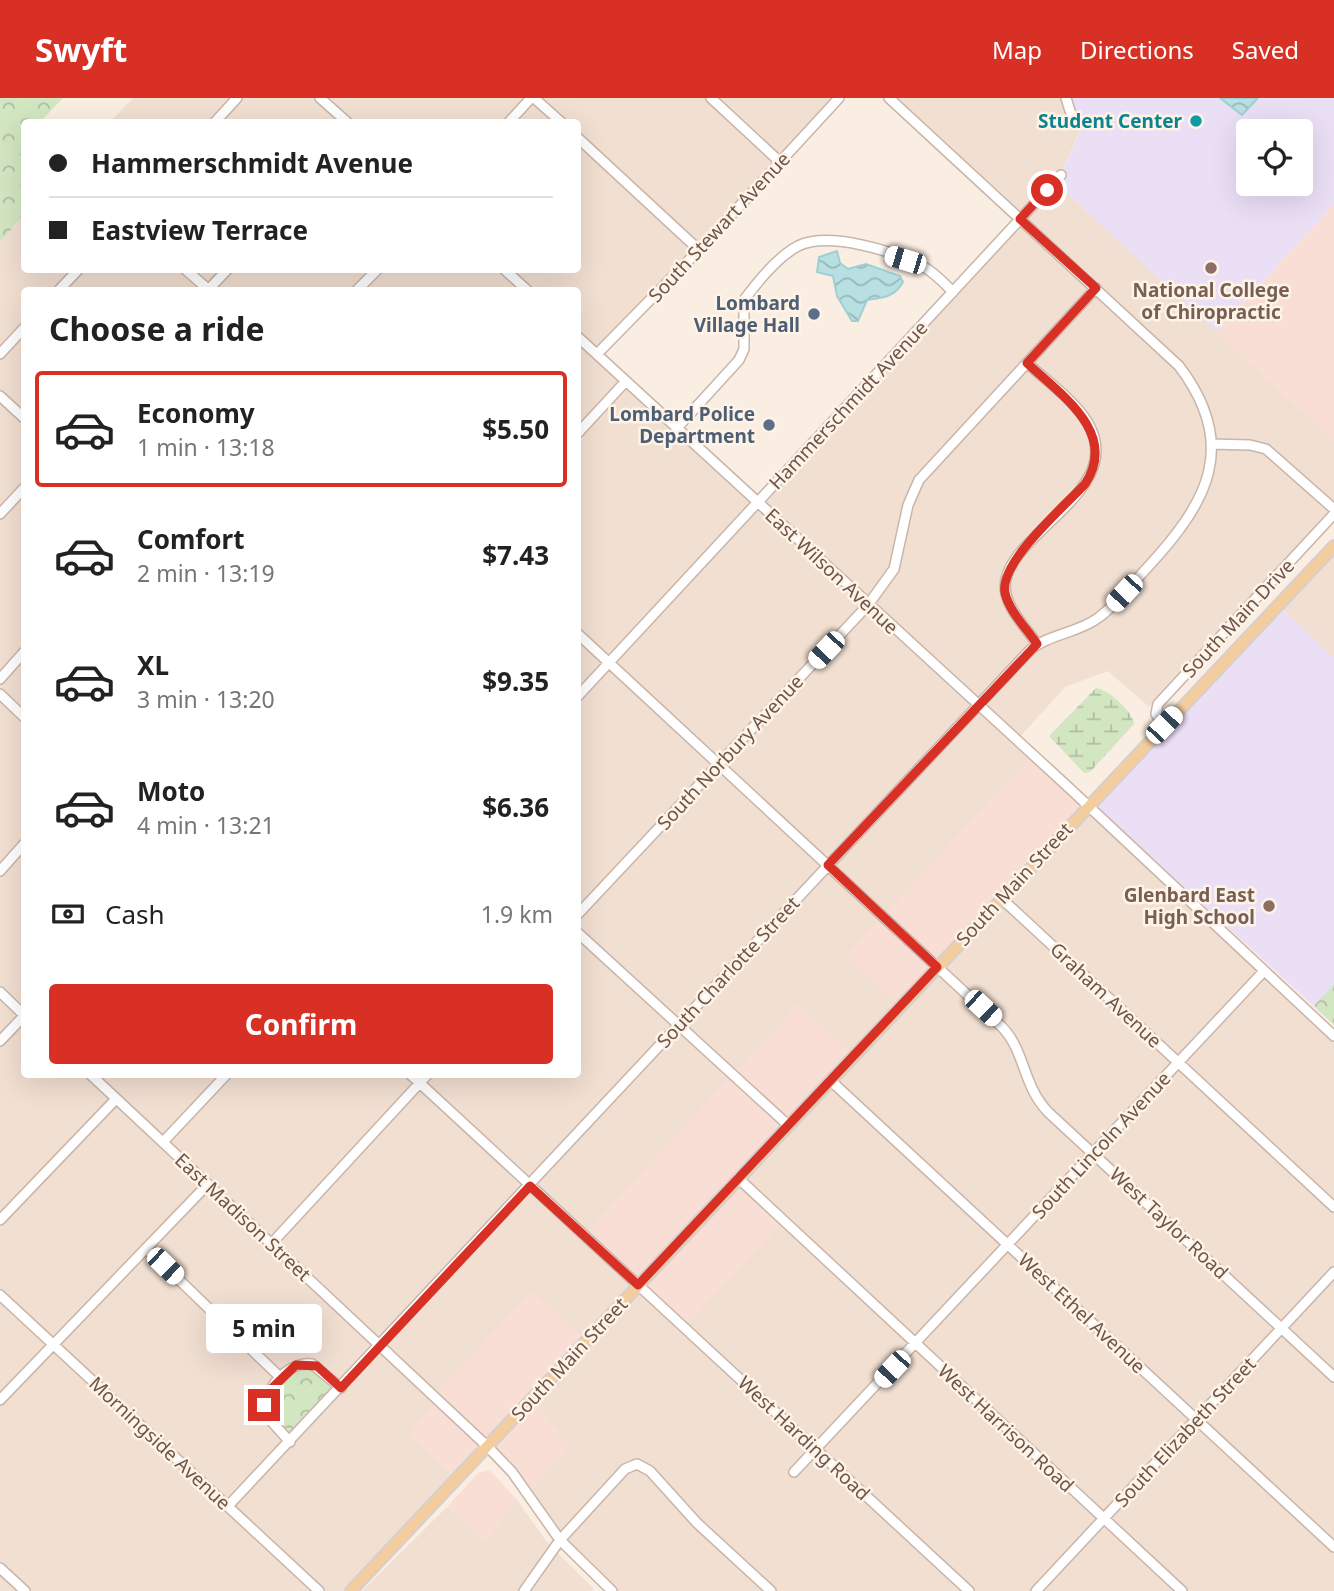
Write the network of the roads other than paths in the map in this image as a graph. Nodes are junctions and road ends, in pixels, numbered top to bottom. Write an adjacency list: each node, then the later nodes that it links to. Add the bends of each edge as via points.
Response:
1 (237, 98): 9 (street)
2 (320, 98): 10 (street)
3 (533, 98): 11 (street); 12 (street)
4 (711, 98): 14 (street)
5 (839, 98): 14 (street, South Stewart Avenue)
6 (889, 98): 16 (street)
7 (1066, 98): 8 (street)
8 (1071, 114)
9 (218, 119)
10 (343, 119)
11 (512, 119)
12 (558, 119)
13 (581, 141): 17 (street)
14 (780, 162): 17 (street, South Stewart Avenue)
15 (1060, 175): 16 (street, Hammerschmidt Avenue)
16 (1020, 219): 28 (street); 29 (street, Hammerschmidt Avenue)
17 (699, 250): 33 (street, South Stewart Avenue)
18 (75, 273): 23 (street)
19 (189, 273): 24 (street)
20 (225, 273): 25 (street)
21 (374, 273): 26 (street)
22 (508, 273): 27 (street)
23 (62, 287)
24 (205, 287)
25 (211, 287)
26 (360, 287)
27 (524, 287)
28 (1096, 288): 34 (street, South Norbury Avenue); 40 (street, via 1190,380 1202,403)
29 (953, 292): 38 (street, via 925,268 905,260 838,241 801,245 785,255 744,300 744,349 739,360); 42 (street, Hammerschmidt Avenue)
30 (21, 331): 32 (street)
31 (581, 340): 33 (street, East Wilson Avenue)
32 (0, 354)
33 (597, 354): 35 (street, East Wilson Avenue)
34 (1027, 363): 46 (street, South Norbury Avenue, via 919,480 908,505 894,569); 48 (street, via 1084,417 1096,449 1085,484 1007,574 1008,601)
35 (626, 381): 38 (street, East Wilson Avenue); 39 (street)
36 (0, 396): 37 (street)
37 (21, 415)
38 (677, 428): 42 (street, East Wilson Avenue)
39 (581, 430)
40 (1211, 444): 43 (street, via 1266,449); 48 (street, South Charlotte Street, via 1201,497 1175,538 1099,618)
41 (21, 491): 44 (street)
42 (758, 502): 46 (street, East Wilson Avenue); 50 (street, Hammerschmidt Avenue)
43 (1334, 512): 56 (street, South Main Drive, via 1158,704 1156,714)
44 (0, 514)
45 (1334, 546): 56 (main road, South Main Street)
46 (869, 605): 54 (street, East Wilson Avenue); 57 (street, South Norbury Avenue)
47 (581, 637): 50 (street, West Taylor Road)
48 (1037, 644): 54 (street, South Charlotte Street)
49 (21, 656): 51 (street)
50 (608, 663): 52 (street, Hammerschmidt Avenue); 57 (street, West Taylor Road)
51 (0, 680)
52 (581, 692)
53 (0, 694): 55 (street)
54 (978, 705): 58 (street, East Wilson Avenue); 60 (street, South Charlotte Street)
55 (21, 714)
56 (1164, 725): 58 (main road, South Main Street)
57 (718, 765): 60 (street, West Taylor Road); 63 (street, South Norbury Avenue)
58 (1087, 805): 62 (main road, South Main Street); 66 (street, East Wilson Avenue)
59 (21, 848): 61 (street)
60 (828, 865): 65 (street, West Taylor Road); 70 (street, South Charlotte Street)
61 (0, 871)
62 (1001, 898): 65 (main road, South Main Street); 73 (street, Graham Avenue)
63 (581, 911)
64 (581, 936): 70 (street)
65 (937, 967): 78 (main road, South Main Street); 83 (street, West Taylor Road, via 1006,1031 1040,1103)
66 (1264, 971): 71 (street, East Wilson Avenue); 73 (street, South Lincoln Avenue)
67 (0, 992): 68 (street)
68 (21, 1012)
69 (21, 1018): 72 (street)
70 (679, 1025): 81 (street); 86 (street, South Charlotte Street)
71 (1334, 1036)
72 (0, 1041)
73 (1179, 1062): 83 (street, South Lincoln Avenue); 87 (street, Graham Avenue)
74 (94, 1078): 80 (street, East Madison Street)
75 (223, 1078): 82 (street)
76 (414, 1078): 79 (street, West Harding Road)
77 (425, 1078): 79 (street)
78 (830, 1080): 81 (main road, South Main Street); 90 (street, West Ethel Avenue)
79 (420, 1084): 86 (street, West Harding Road); 89 (street)
80 (116, 1099): 82 (street, East Madison Street); 88 (street)
81 (788, 1125): 84 (main road, South Main Street)
82 (163, 1142): 85 (street, East Madison Street)
83 (1094, 1153): 90 (street, South Lincoln Avenue); 95 (street, West Taylor Road)
84 (738, 1178): 93 (main road, South Main Street); 97 (street, West Harrison Road)
85 (208, 1184): 89 (street, East Madison Street); 91 (street)
86 (530, 1186): 93 (street, West Harding Road); 98 (street, South Charlotte Street)
87 (1334, 1206)
88 (0, 1220)
89 (272, 1244): 98 (street, East Madison Street)
90 (1008, 1245): 97 (street, South Lincoln Avenue); 103 (street, West Ethel Avenue)
91 (146, 1248): 96 (street); 100 (street)
92 (1334, 1272): 95 (street, South Elizabeth Street)
93 (638, 1285): 105 (main road, South Main Street); 106 (street, West Harding Road)
94 (0, 1295): 96 (street, Morningside Avenue)
95 (1282, 1328): 99 (street, West Taylor Road); 103 (street, South Elizabeth Street)
96 (53, 1344): 102 (street); 108 (street, Morningside Avenue)
97 (915, 1344): 106 (street, South Lincoln Avenue); 109 (street, West Harrison Road)
98 (381, 1345): 101 (street, South Charlotte Street); 105 (street, East Madison Street)
99 (1334, 1377)
100 (281, 1378): 101 (street, via 296,1365 312,1364); 104 (street, via 268,1392 265,1414)
101 (341, 1388): 104 (street, South Charlotte Street)
102 (0, 1400)
103 (1196, 1419): 109 (street, South Elizabeth Street); 111 (street, West Ethel Avenue)
104 (290, 1442): 108 (street, South Charlotte Street)
105 (488, 1447): 110 (street, East Madison Street, via 512,1472); 115 (main road, South Main Street)
106 (816, 1449): 107 (street, South Lincoln Avenue); 119 (street, West Harding Road)
107 (793, 1472)
108 (228, 1506): 114 (street, Morningside Avenue)
109 (1104, 1519): 120 (street, South Elizabeth Street); 121 (street, West Harrison Road)
110 (560, 1541): 116 (street); 117 (street, East Madison Street); 118 (street, via 625,1469 638,1464)
111 (1334, 1547)
112 (0, 1568): 113 (street)
113 (25, 1591)
114 (319, 1591)
115 (351, 1591)
116 (524, 1591)
117 (612, 1591)
118 (771, 1591)
119 (969, 1591)
120 (1036, 1591)
121 (1182, 1591)

